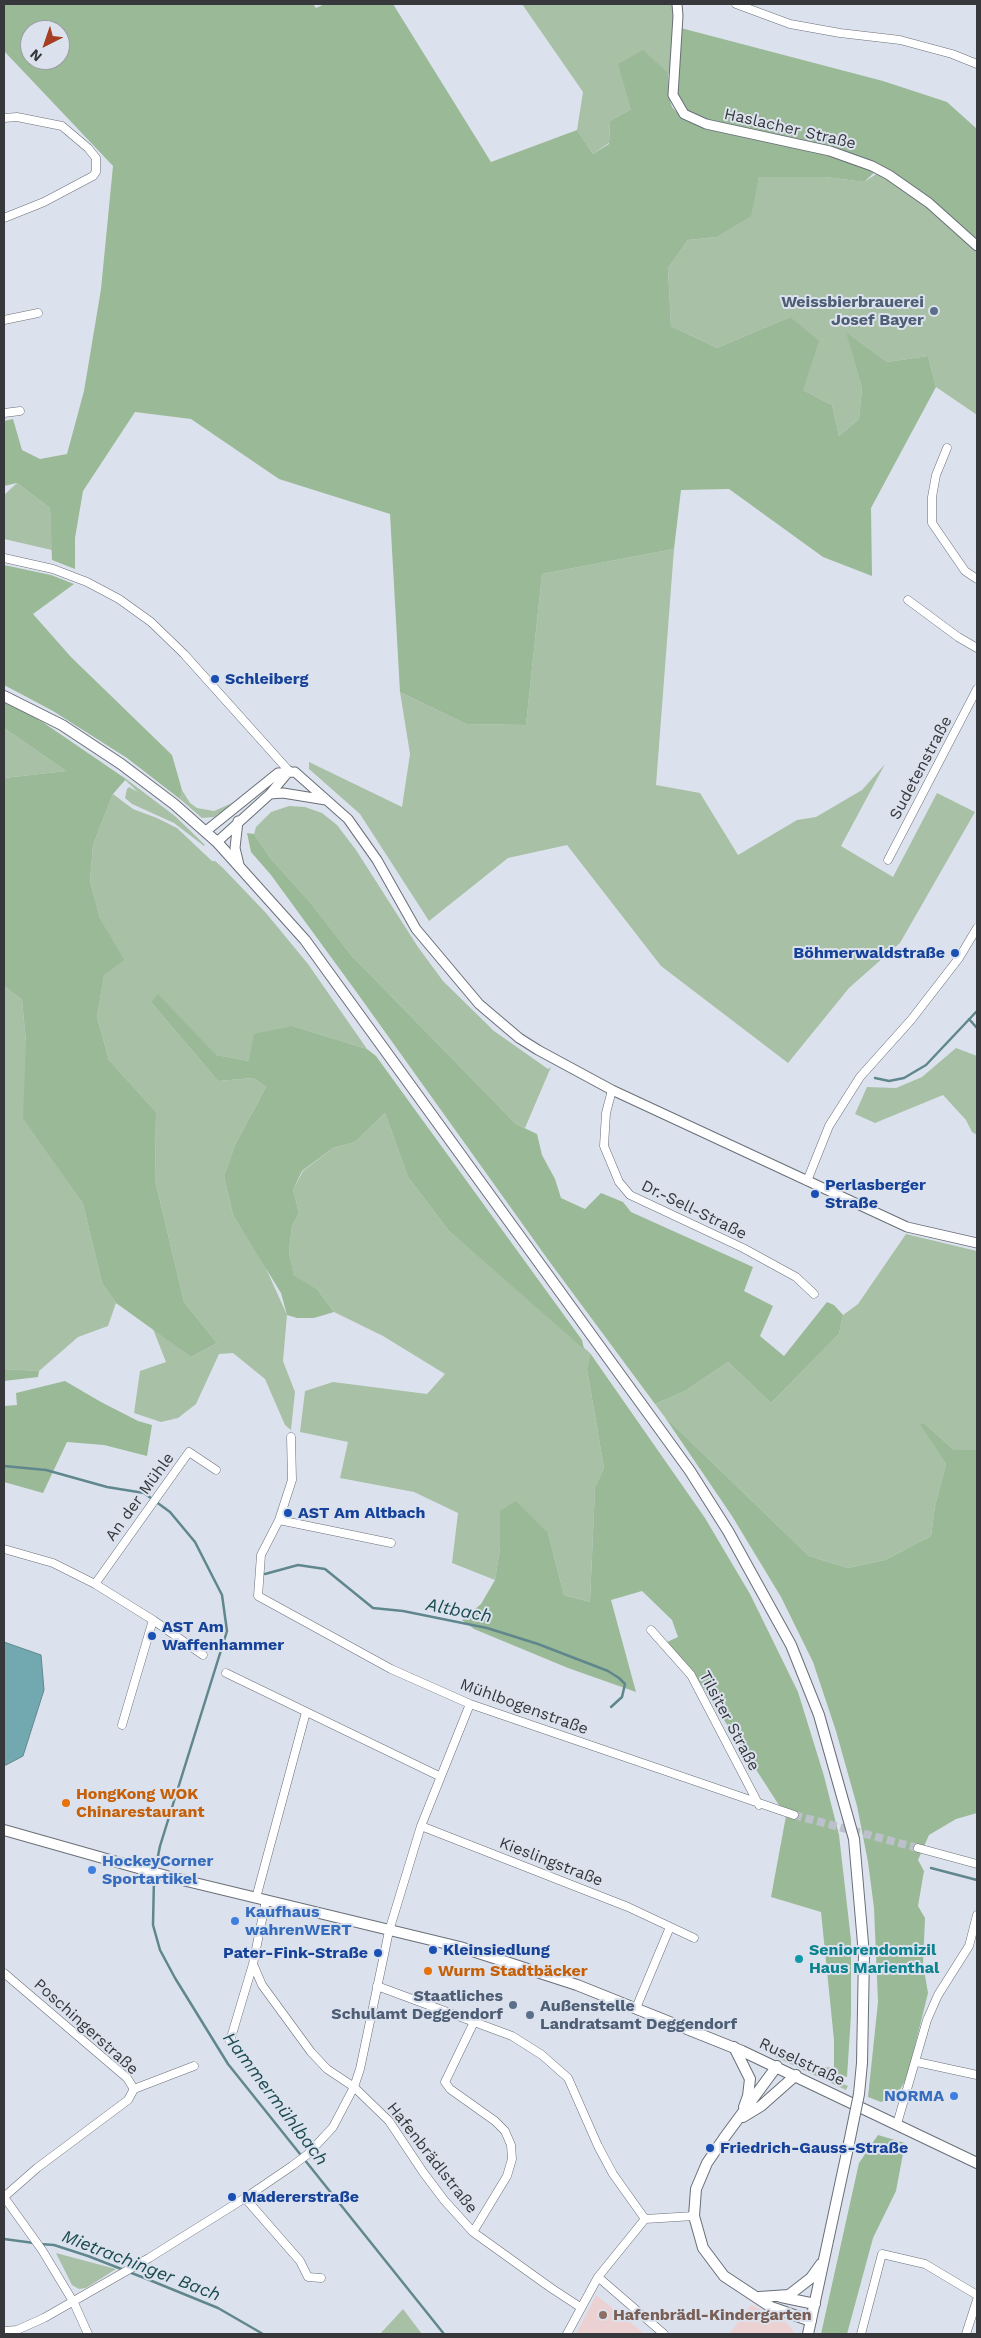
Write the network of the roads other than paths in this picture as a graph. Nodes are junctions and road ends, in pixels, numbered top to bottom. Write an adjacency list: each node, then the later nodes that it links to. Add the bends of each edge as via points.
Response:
1 (677, 4): 6 (street, Haslacher Straße, via 673,95 684,114 706,124 830,151 872,166 929,203)
2 (736, 4): 3 (street, via 790,24 840,34 900,40)
3 (977, 64)
4 (4, 118): 5 (street, via 17,117 62,126 96,158 93,176 24,212)
5 (4, 218)
6 (977, 246)
7 (38, 313): 8 (street)
8 (4, 320)
9 (20, 411): 10 (street)
10 (4, 413)
11 (947, 448): 13 (street, via 933,490 932,523 965,572)
12 (4, 558): 18 (street, via 54,569 87,582 119,599 151,622)
13 (977, 579)
14 (908, 600): 15 (street)
15 (977, 648)
16 (977, 689): 24 (street, Sudetenstraße)
17 (4, 696): 22 (main road, via 62,725 121,764)
18 (289, 771): 19 (street); 20 (street, via 300,775); 22 (street, via 278,773)
19 (270, 794): 20 (street, via 283,793); 21 (street)
20 (328, 801): 27 (street, via 348,819 371,852 416,929 479,1004 519,1038)
21 (238, 821): 23 (street); 25 (street, via 235,848)
22 (206, 831): 23 (main road)
23 (217, 842): 25 (main road)
24 (888, 860)
25 (239, 865): 80 (main road, bridge, via 305,940 358,1010 690,1471 753,1574 791,1645 819,1715 854,1839 864,1955 859,2094)
26 (977, 928): 28 (street, via 959,958 911,1020 860,1077 829,1126)
27 (612, 1090): 28 (street); 30 (street, Dr.-Sell-Straße, via 606,1113 604,1146 619,1182 630,1195 743,1248 796,1277)
28 (807, 1181): 29 (street, via 907,1227)
29 (977, 1243)
30 (814, 1294)
31 (291, 1437): 33 (street, via 292,1480)
32 (216, 1470): 36 (street, An der Mühle, via 189,1452)
33 (279, 1520): 34 (street); 41 (street, Mühlbogenstraße, via 261,1555 258,1596 391,1669)
34 (391, 1543)
35 (4, 1549): 36 (street, via 53,1563)
36 (95, 1584): 37 (street)
37 (153, 1620): 39 (street); 43 (street)
38 (651, 1630): 45 (street, Tilsiter Straße, via 691,1675)
39 (203, 1655)
40 (226, 1673): 42 (street)
41 (470, 1704): 44 (street); 45 (street, Mühlbogenstraße)
42 (306, 1712): 44 (street); 51 (street)
43 (122, 1725)
44 (439, 1776): 47 (street)
45 (759, 1805): 46 (street, Mühlbogenstraße)
46 (794, 1815)
47 (421, 1826): 53 (street, Kieslingstraße, via 628,1907); 54 (street)
48 (4, 1830): 51 (main road, Ruselstraße)
49 (918, 1848): 50 (street)
50 (977, 1864)
51 (261, 1899): 54 (main road, Ruselstraße); 56 (street)
52 (977, 1915): 65 (street, via 969,1946 938,1995 927,2020)
53 (670, 1927): 55 (street, Kieslingstraße); 61 (street)
54 (389, 1931): 59 (street); 61 (main road, Ruselstraße, via 517,1964)
55 (694, 1938)
56 (253, 1964): 58 (street, Hafenbrädlstraße); 60 (street)
57 (4, 1973): 71 (street, Poschingerstraße, via 127,2078)
58 (262, 1985): 60 (street); 70 (street, Hafenbrädlstraße, via 311,2052 327,2069)
59 (376, 1986): 62 (street); 70 (street)
60 (245, 1988): 63 (street)
61 (636, 2008): 64 (main road, Ruselstraße)
62 (474, 2022): 78 (street, via 512,2036 542,2055 568,2078 613,2174); 79 (street, via 445,2082 505,2131 512,2145 512,2159 506,2176)
63 (230, 2041)
64 (734, 2047): 67 (main road, Ruselstraße); 72 (main road, via 750,2079)
65 (917, 2062): 69 (street); 73 (street)
66 (194, 2066): 71 (street)
67 (777, 2066): 68 (main road, Ruselstraße); 72 (main road)
68 (796, 2075): 72 (main road, via 761,2106); 73 (main road, Ruselstraße)
69 (977, 2075)
70 (354, 2087): 76 (street, via 333,2127 308,2154); 79 (street, Hafenbrädlstraße, via 389,2121 444,2200)
71 (134, 2089): 75 (street, Poschingerstraße, via 128,2100 37,2168)
72 (740, 2118): 77 (main road, via 707,2163 696,2189)
73 (897, 2124): 74 (main road, Ruselstraße)
74 (977, 2163)
75 (4, 2197): 87 (street, via 35,2239)
76 (245, 2198): 82 (street, via 300,2261 308,2277); 87 (street)
77 (694, 2216): 78 (street); 84 (main road, via 704,2248 713,2263 739,2287)
78 (645, 2219): 81 (street)
79 (473, 2232): 89 (street, Hafenbrädlstraße)
80 (823, 2262): 85 (main road, via 797,2291); 88 (main road)
81 (598, 2277): 89 (street); 94 (street)
82 (321, 2278)
83 (977, 2295): 96 (street, via 925,2264 882,2254)
84 (757, 2297): 85 (main road); 90 (main road, via 776,2309)
85 (779, 2297): 88 (main road)
86 (977, 2300): 97 (street)
87 (74, 2303): 91 (street, via 17,2330); 92 (street)
88 (815, 2304): 90 (main road)
89 (580, 2307): 93 (street)
90 (811, 2321): 95 (main road)
91 (4, 2331)
92 (88, 2334)
93 (567, 2334)
94 (664, 2334)
95 (808, 2334)
96 (861, 2334)
97 (966, 2334)

